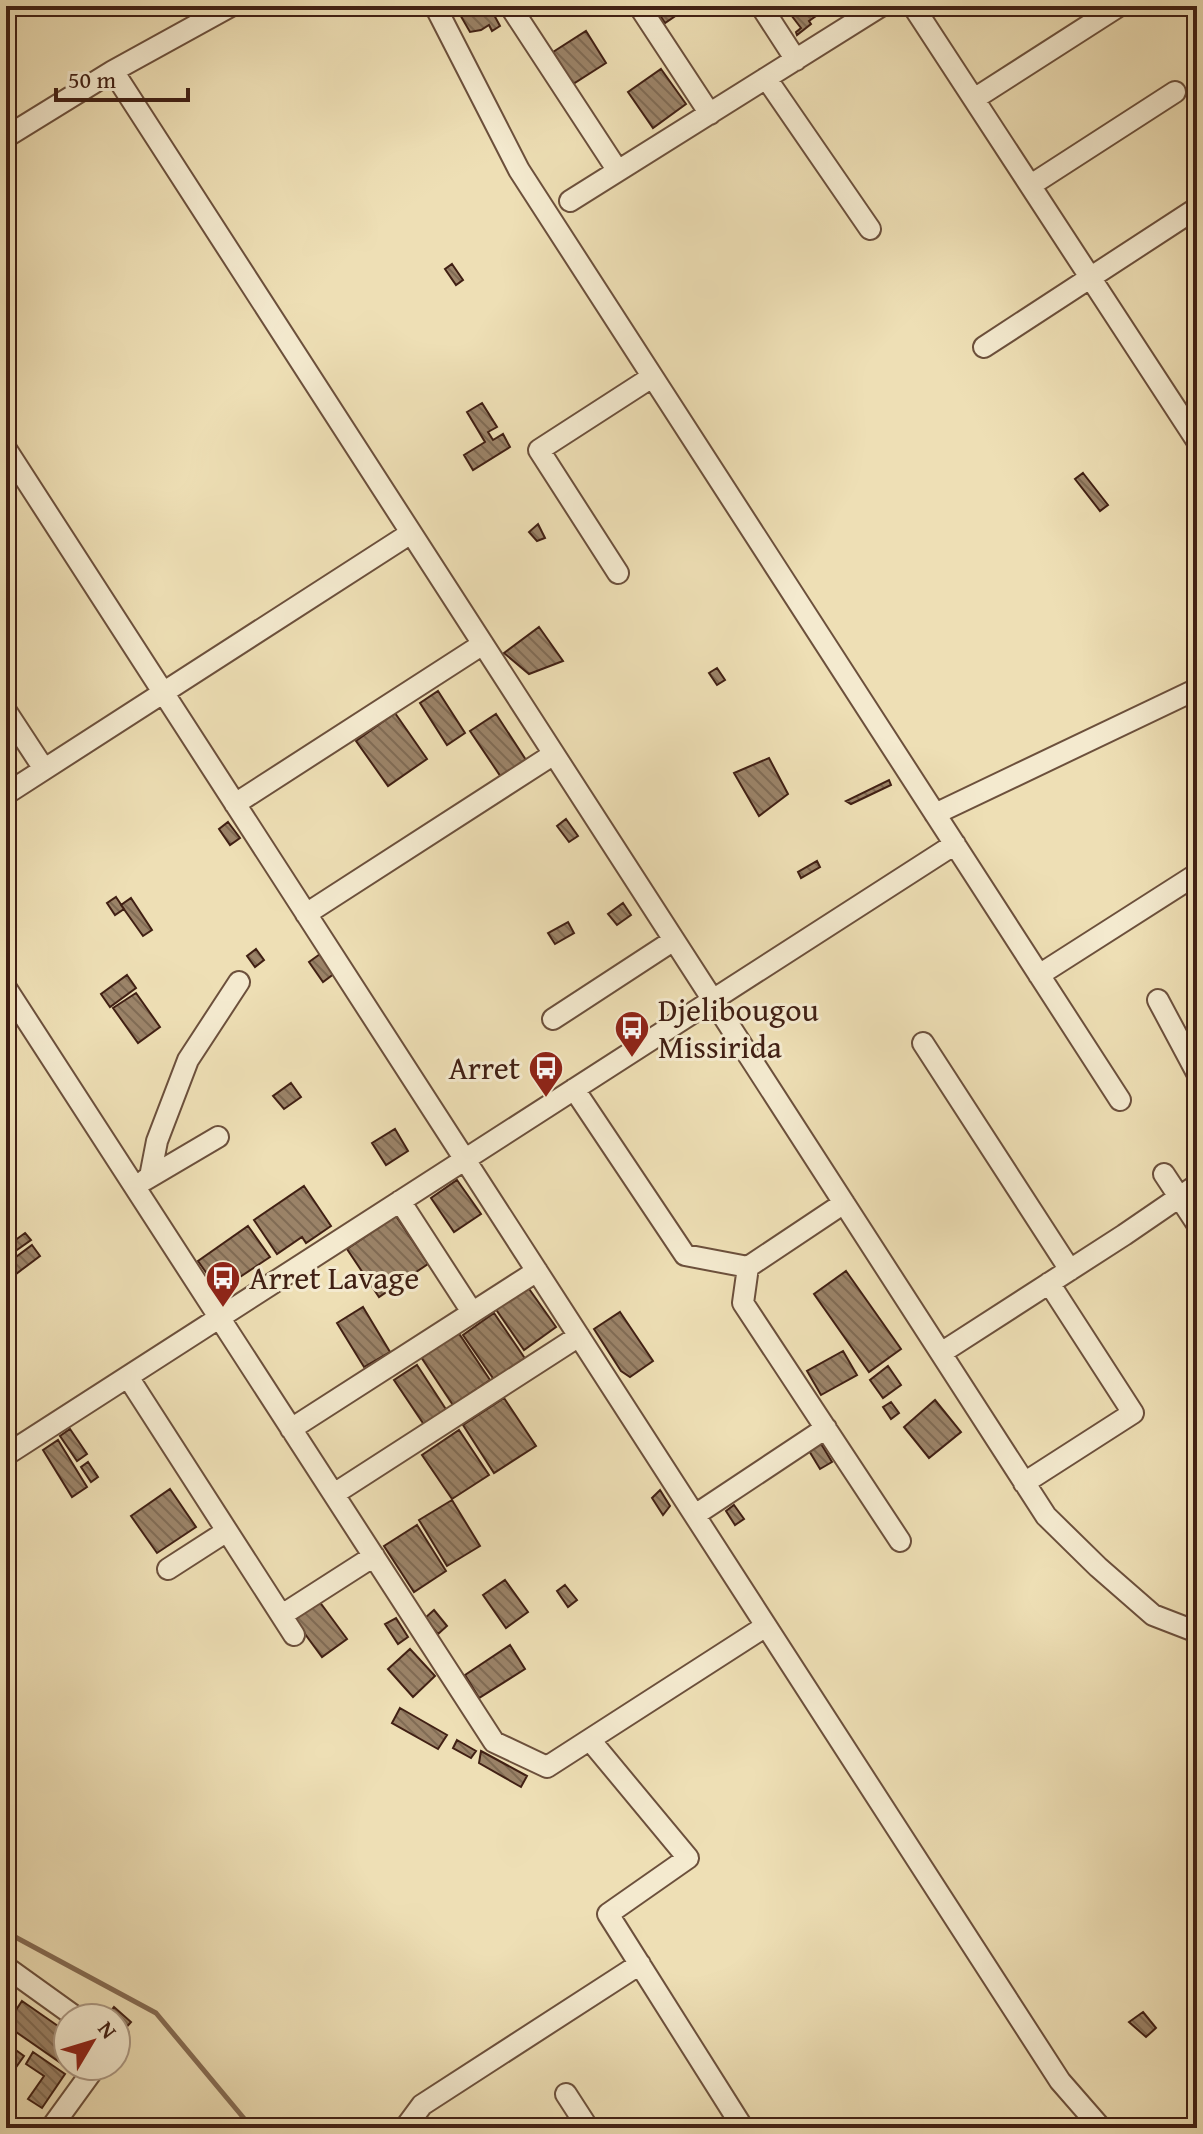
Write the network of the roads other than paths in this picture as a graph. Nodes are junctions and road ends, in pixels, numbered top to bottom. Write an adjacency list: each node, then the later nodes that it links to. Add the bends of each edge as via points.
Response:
1 (231, 6): 10 (street)
2 (435, 6): 23 (street, via 519,170)
3 (510, 6): 16 (street)
4 (639, 6): 14 (street)
5 (761, 6): 9 (street)
6 (881, 6): 9 (street)
7 (913, 6): 13 (street)
8 (1119, 6): 13 (street)
9 (796, 60): 11 (street)
10 (113, 71): 15 (street); 26 (street)
11 (766, 78): 14 (street); 20 (street)
12 (1175, 92): 17 (street)
13 (974, 99): 17 (street)
14 (710, 114): 16 (street)
15 (6, 137)
16 (618, 171): 18 (street)
17 (1031, 185): 21 (street)
18 (570, 201)
19 (1197, 208): 21 (street)
20 (870, 229)
21 (1091, 278): 22 (street); 24 (street)
22 (984, 347)
23 (652, 377): 27 (street, via 539,450); 36 (street)
24 (1197, 441)
25 (6, 449): 30 (street)
26 (411, 533): 28 (street); 30 (street)
27 (618, 573)
28 (483, 644): 32 (street); 35 (street)
29 (1197, 689): 36 (street)
30 (163, 693): 33 (street); 35 (street)
31 (6, 711): 33 (street)
32 (554, 754): 39 (street); 40 (street)
33 (44, 769): 34 (street)
34 (6, 794)
35 (235, 804): 39 (street)
36 (935, 814): 37 (street)
37 (955, 844): 41 (street); 44 (street)
38 (1197, 874): 41 (street)
39 (306, 914): 52 (street)
40 (674, 940): 44 (street); 46 (street)
41 (1039, 975): 50 (street)
42 (239, 982): 54 (street, via 188,1060)
43 (6, 988): 54 (street)
44 (713, 1000): 49 (street); 58 (street)
45 (1158, 1000): 48 (street)
46 (553, 1019)
47 (923, 1043): 61 (street)
48 (1197, 1073)
49 (574, 1089): 52 (street); 60 (street, via 685,1255)
50 (1120, 1100)
51 (218, 1137): 54 (street)
52 (465, 1160): 57 (street); 62 (street)
53 (1164, 1174): 56 (street)
54 (142, 1182): 65 (street)
55 (1197, 1185): 56 (street)
56 (1179, 1197): 59 (street); 61 (street)
57 (400, 1201): 64 (street); 65 (street)
58 (844, 1203): 60 (street); 67 (street)
59 (1197, 1224)
60 (748, 1267): 69 (street, via 743,1303)
61 (1070, 1270): 63 (street)
62 (537, 1271): 64 (street); 66 (street)
63 (1049, 1283): 67 (street); 72 (street, via 1133,1413)
64 (472, 1312): 70 (street)
65 (219, 1318): 68 (street); 70 (street)
66 (579, 1336): 73 (street); 74 (street)
67 (941, 1353): 72 (street)
68 (128, 1377): 71 (street); 75 (street)
69 (826, 1428): 74 (street); 76 (street)
70 (291, 1429): 73 (street)
71 (6, 1455)
72 (1024, 1483): 81 (street, via 1046,1516 1153,1615)
73 (334, 1494): 77 (street)
74 (695, 1515): 80 (street)
75 (227, 1531): 78 (street); 79 (street)
76 (900, 1541)
77 (374, 1556): 79 (street); 83 (street, via 494,1742 547,1767)
78 (168, 1569)
79 (282, 1615): 82 (street)
80 (766, 1626): 83 (street); 93 (street, via 1060,2081)
81 (1197, 1632)
82 (294, 1635)
83 (590, 1740): 85 (street, via 688,1858 608,1914)
84 (8, 1962): 86 (street)
85 (640, 1964): 90 (street, via 422,2105); 92 (street)
86 (57, 2002)
87 (84, 2082): 89 (street)
88 (566, 2094): 91 (street)
89 (51, 2128)
90 (405, 2128)
91 (588, 2128)
92 (743, 2128)
93 (1101, 2128)

